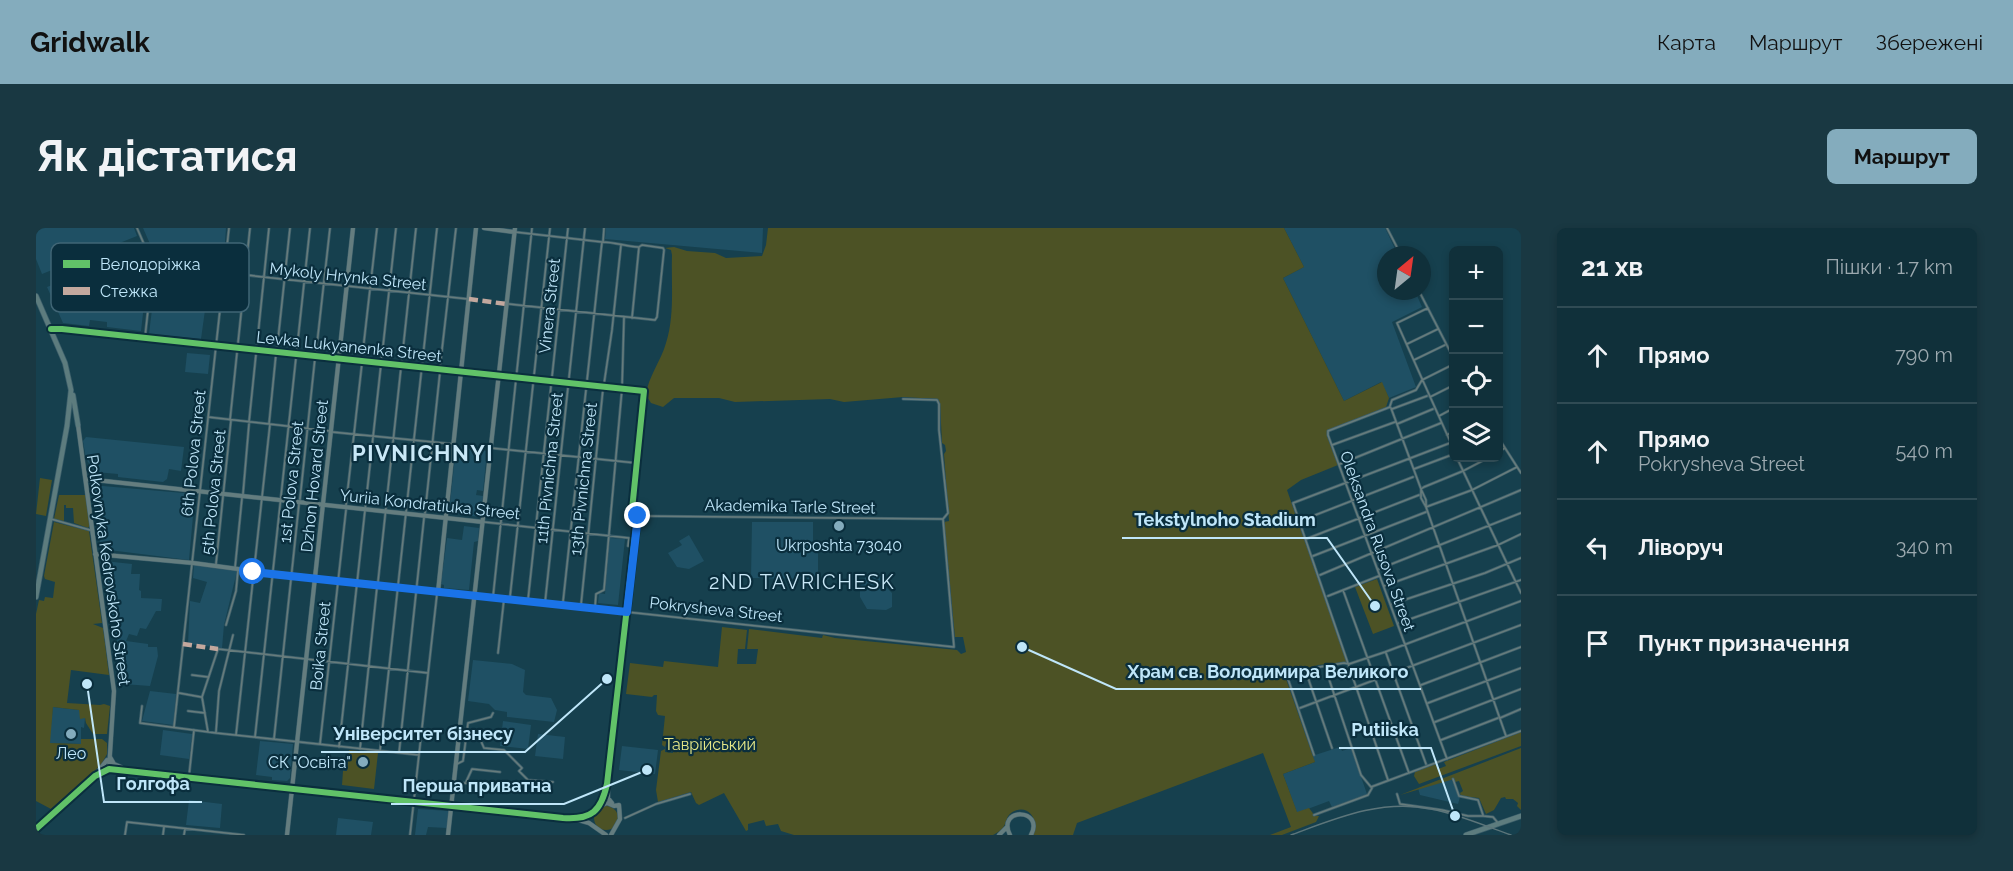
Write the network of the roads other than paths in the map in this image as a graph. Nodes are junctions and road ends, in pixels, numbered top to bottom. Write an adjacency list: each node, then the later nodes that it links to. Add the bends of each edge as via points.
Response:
1 (137, 228): 28 (street)
2 (229, 228): 29 (street, 6th Polova Street)
3 (250, 228): 30 (street, 5th Polova Street)
4 (269, 228): 35 (street)
5 (290, 228): 36 (street)
6 (310, 228): 37 (street)
7 (330, 228): 38 (street, 1st Polova Street)
8 (353, 228): 39 (street, Dzhon Hovard Street)
9 (377, 228): 40 (street, Boika Street)
10 (396, 228): 41 (street)
11 (416, 228): 42 (street)
12 (437, 228): 43 (street)
13 (456, 228): 45 (street)
14 (476, 228): 46 (street)
15 (484, 228): 22 (street)
16 (532, 228): 23 (street)
17 (550, 228): 24 (street)
18 (568, 228): 25 (street, Vinera Street)
19 (585, 228): 26 (street, 11th Pivnichna Street)
20 (604, 228): 27 (street)
21 (1387, 228): 33 (street)
22 (514, 230): 23 (street); 48 (street)
23 (532, 235): 24 (street); 49 (street)
24 (549, 236): 25 (street); 50 (street)
25 (567, 237): 26 (street); 52 (street, Vinera Street)
26 (584, 240): 27 (street); 53 (street, 11th Pivnichna Street)
27 (602, 242): 31 (street); 57 (street)
28 (143, 243)
29 (227, 243)
30 (248, 243)
31 (621, 245): 32 (street); 58 (street, 13th Pivnichna Street)
32 (640, 246): 60 (street); 60 (street, via 664,249 657,319)
33 (1396, 246)
34 (249, 276): 35 (street, Mykoly Hrynka Street)
35 (264, 278): 36 (street, Mykoly Hrynka Street); 68 (street)
36 (284, 280): 37 (street, Mykoly Hrynka Street); 69 (street)
37 (304, 283): 38 (street, Mykoly Hrynka Street); 70 (street)
38 (323, 284): 39 (street, Mykoly Hrynka Street); 72 (street, 1st Polova Street)
39 (347, 287): 40 (street, Mykoly Hrynka Street); 73 (street, Dzhon Hovard Street)
40 (369, 289): 41 (street, Mykoly Hrynka Street); 75 (street, Boika Street)
41 (389, 291): 42 (street, Mykoly Hrynka Street); 76 (street)
42 (409, 293): 43 (street, Mykoly Hrynka Street); 77 (street)
43 (429, 295): 45 (street, Mykoly Hrynka Street); 79 (street)
44 (36, 296): 61 (main road)
45 (448, 297): 46 (street, Mykoly Hrynka Street); 80 (street)
46 (469, 299): 81 (street)
47 (1424, 300): 51 (street)
48 (506, 304): 49 (street); 82 (street)
49 (524, 306): 50 (street); 83 (street)
50 (542, 308): 52 (street); 84 (street)
51 (1428, 308): 62 (street); 64 (street, via 1397,324)
52 (559, 309): 53 (street); 86 (street, Vinera Street)
53 (577, 311): 57 (street); 87 (street, 11th Pivnichna Street)
54 (148, 312): 63 (street)
55 (219, 312): 65 (street, 6th Polova Street)
56 (241, 312): 67 (street, 5th Polova Street)
57 (594, 313): 58 (street); 88 (street)
58 (614, 315): 59 (street); 89 (street, 13th Pivnichna Street)
59 (624, 316): 60 (street); 91 (street)
60 (632, 318)
61 (51, 329): 63 (street, Levka Lukyanenka Street); 92 (main road)
62 (1438, 329): 64 (street); 66 (street)
63 (145, 338): 65 (street, Levka Lukyanenka Street)
64 (1406, 344): 74 (street)
65 (215, 345): 67 (street, Levka Lukyanenka Street); 99 (street, 6th Polova Street)
66 (1447, 345): 71 (street); 74 (street)
67 (237, 348): 68 (street, Levka Lukyanenka Street); 100 (street, 5th Polova Street)
68 (256, 350): 69 (street, Levka Lukyanenka Street); 101 (street)
69 (276, 352): 70 (street, Levka Lukyanenka Street); 104 (street)
70 (297, 354): 72 (street, Levka Lukyanenka Street); 107 (street)
71 (1452, 354)
72 (316, 356): 73 (street, Levka Lukyanenka Street); 108 (street, 1st Polova Street)
73 (339, 359): 75 (street, Levka Lukyanenka Street); 109 (street, Dzhon Hovard Street)
74 (1413, 360): 85 (street)
75 (362, 361): 76 (street, Levka Lukyanenka Street); 110 (street, Boika Street)
76 (381, 363): 77 (street, Levka Lukyanenka Street); 112 (street)
77 (401, 365): 79 (street, Levka Lukyanenka Street); 113 (street)
78 (1449, 366): 85 (street)
79 (421, 368): 80 (street, Levka Lukyanenka Street); 115 (street)
80 (440, 370): 81 (street, Levka Lukyanenka Street); 117 (street)
81 (461, 372): 82 (street, Levka Lukyanenka Street); 119 (street)
82 (498, 376): 83 (street, Levka Lukyanenka Street); 122 (street)
83 (516, 378): 84 (street, Levka Lukyanenka Street); 124 (street)
84 (534, 380): 86 (street, Levka Lukyanenka Street); 125 (street)
85 (1422, 380): 93 (street); 95 (street, via 1416,390 1391,401)
86 (551, 382): 87 (street, Levka Lukyanenka Street); 126 (street, Vinera Street)
87 (568, 384): 88 (street, Levka Lukyanenka Street); 128 (street, 11th Pivnichna Street)
88 (586, 385): 89 (street, Levka Lukyanenka Street); 129 (street)
89 (603, 387): 91 (street, Levka Lukyanenka Street); 131 (street, 13th Pivnichna Street)
90 (1449, 388): 93 (street)
91 (622, 389): 132 (street); 135 (street, Levka Lukyanenka Street, via 644,391)
92 (71, 390): 105 (main road); 106 (main road)
93 (1428, 396): 95 (street); 96 (street)
94 (903, 399): 169 (street, via 931,399 939,404 948,513)
95 (1391, 408): 102 (street); 120 (street, Oleksandra Rusova Street, via 1328,431)
96 (1434, 408): 98 (street); 102 (street)
97 (1449, 410): 98 (street)
98 (1438, 416): 103 (street)
99 (208, 417): 100 (street); 147 (street, 6th Polova Street)
100 (231, 420): 101 (street); 148 (street, 5th Polova Street)
101 (249, 423): 104 (street); 149 (street)
102 (1396, 423): 114 (street); 120 (street)
103 (1441, 423): 111 (street); 114 (street)
104 (269, 424): 107 (street); 151 (street)
105 (78, 425): 106 (main road, via 72,421); 142 (street, Polkovnyka Kedrovskoho Street)
106 (67, 426): 168 (main road)
107 (289, 427): 108 (street); 152 (street)
108 (308, 428): 109 (street); 154 (street, 1st Polova Street)
109 (331, 431): 110 (street); 155 (street, Dzhon Hovard Street)
110 (354, 434): 112 (street); 156 (street, Boika Street)
111 (1447, 435): 116 (street)
112 (373, 436): 113 (street); 159 (street)
113 (393, 438): 115 (street); 160 (street)
114 (1402, 439): 130 (street); 136 (street)
115 (414, 440): 117 (street); 162 (street)
116 (1449, 440)
117 (433, 442): 119 (street); 164 (street)
118 (1449, 442): 130 (street)
119 (453, 444): 166 (street)
120 (1332, 445): 136 (street, Oleksandra Rusova Street)
121 (1503, 445): 123 (street)
122 (490, 448): 124 (street); 171 (street)
123 (1505, 448): 137 (street)
124 (508, 450): 125 (street); 172 (street)
125 (526, 452): 126 (street); 173 (street)
126 (543, 454): 128 (street); 175 (street, Vinera Street)
127 (1449, 454): 138 (street)
128 (561, 456): 129 (street); 178 (street, 11th Pivnichna Street)
129 (578, 458): 131 (street); 179 (street)
130 (1409, 459): 138 (street); 143 (street)
131 (596, 460): 132 (street); 180 (street, 13th Pivnichna Street)
132 (615, 461): 135 (street); 182 (street)
133 (1459, 462): 139 (street)
134 (1480, 462): 139 (street)
135 (637, 463): 165 (street, via 632,510 638,510)
136 (1339, 464): 143 (street, Oleksandra Rusova Street)
137 (1517, 467): 140 (street); 145 (street)
138 (1413, 469): 141 (street)
139 (1463, 471): 144 (street); 145 (street)
140 (1521, 473)
141 (1415, 477): 144 (street); 153 (street)
142 (86, 479): 147 (street, Yuriia Kondratiuka Street); 177 (street, Polkovnyka Kedrovskoho Street)
143 (1346, 483): 153 (street, Oleksandra Rusova Street); 170 (street, via 1293,503)
144 (1421, 489): 150 (street); 157 (street)
145 (1472, 490): 157 (street); 158 (street)
146 (1521, 490): 158 (street)
147 (200, 491): 148 (street, Yuriia Kondratiuka Street); 192 (street, 6th Polova Street)
148 (224, 493): 149 (street, Yuriia Kondratiuka Street); 195 (street, 5th Polova Street)
149 (243, 495): 151 (street, Yuriia Kondratiuka Street); 196 (street)
150 (1420, 495): 157 (street); 167 (street)
151 (262, 497): 152 (street, Yuriia Kondratiuka Street); 198 (street)
152 (280, 500): 154 (street, Yuriia Kondratiuka Street); 199 (street)
153 (1352, 501): 167 (street, Oleksandra Rusova Street); 170 (street)
154 (300, 502): 155 (street, Yuriia Kondratiuka Street); 200 (street, 1st Polova Street)
155 (323, 505): 156 (street, Yuriia Kondratiuka Street); 203 (street, Dzhon Hovard Street)
156 (346, 507): 159 (street, Yuriia Kondratiuka Street); 205 (street, Boika Street)
157 (1426, 507): 161 (street)
158 (1481, 508): 174 (street); 176 (street)
159 (365, 509): 160 (street, Yuriia Kondratiuka Street); 206 (street)
160 (385, 511): 162 (street, Yuriia Kondratiuka Street); 208 (street)
161 (1427, 512): 176 (street); 183 (street)
162 (406, 513): 164 (street, Yuriia Kondratiuka Street); 210 (street)
163 (1521, 513): 174 (street)
164 (425, 515): 166 (street, Yuriia Kondratiuka Street); 212 (street)
165 (638, 516): 169 (street, Akademika Tarle Street); 187 (street)
166 (446, 517): 171 (street, Yuriia Kondratiuka Street); 214 (street)
167 (1359, 518): 183 (street, Oleksandra Rusova Street); 184 (street)
168 (50, 519): 177 (street); 218 (main road)
169 (943, 519): 229 (street, Pokrysheva Street, via 954,647)
170 (1299, 521): 184 (street)
171 (483, 522): 172 (street, Yuriia Kondratiuka Street); 216 (street)
172 (501, 524): 173 (street, Yuriia Kondratiuka Street); 219 (street)
173 (518, 526): 175 (street, Yuriia Kondratiuka Street); 220 (street)
174 (1490, 526): 185 (street); 186 (street)
175 (536, 528): 178 (street, Yuriia Kondratiuka Street); 221 (street, Vinera Street)
176 (1433, 529): 186 (street); 189 (street)
177 (92, 530): 188 (street, Polkovnyka Kedrovskoho Street)
178 (553, 530): 179 (street, Yuriia Kondratiuka Street); 223 (street, 11th Pivnichna Street)
179 (571, 532): 180 (street, Yuriia Kondratiuka Street); 225 (street)
180 (588, 533): 182 (street, Yuriia Kondratiuka Street); 227 (street, 13th Pivnichna Street)
181 (1521, 534): 185 (street)
182 (609, 536): 187 (street, Yuriia Kondratiuka Street, via 629,538 628,546); 228 (street, via 604,590 596,594)
183 (1365, 536): 189 (street, Oleksandra Rusova Street); 190 (street)
184 (1306, 539): 190 (street)
185 (1498, 545): 193 (street); 194 (street)
186 (1439, 546): 193 (street); 197 (street)
187 (634, 547): 229 (street)
188 (95, 554): 192 (street, Pokrysheva Street); 299 (street, Polkovnyka Kedrovskoho Street, via 114,691)
189 (1372, 554): 197 (street, Oleksandra Rusova Street); 201 (street)
190 (1312, 556): 201 (street)
191 (1521, 558): 194 (street)
192 (193, 563): 195 (street, Pokrysheva Street); 266 (street, 6th Polova Street)
193 (1445, 564): 209 (street); 211 (street)
194 (1508, 564): 207 (street); 209 (street)
195 (216, 565): 196 (street, Pokrysheva Street)
196 (236, 569): 198 (street, Pokrysheva Street); 232 (street, via 236,591)
197 (1378, 569): 202 (street, Oleksandra Rusova Street)
198 (253, 572): 199 (street, Pokrysheva Street); 240 (street)
199 (273, 573): 200 (street, Pokrysheva Street); 242 (street)
200 (292, 575): 203 (street, Pokrysheva Street); 243 (street, 1st Polova Street)
201 (1319, 576): 217 (street)
202 (1380, 576): 211 (street, Oleksandra Rusova Street); 213 (street)
203 (315, 577): 205 (street, Pokrysheva Street); 245 (street, Dzhon Hovard Street)
204 (1521, 579): 207 (street)
205 (338, 580): 206 (street, Pokrysheva Street); 246 (street, Boika Street)
206 (357, 582): 208 (street, Pokrysheva Street); 249 (street)
207 (1516, 582): 215 (street); 224 (street)
208 (377, 584): 210 (street, Pokrysheva Street); 250 (street)
209 (1452, 584): 224 (street); 226 (street)
210 (398, 586): 212 (street, Pokrysheva Street); 254 (street)
211 (1384, 586): 226 (street, Oleksandra Rusova Street)
212 (417, 588): 214 (street, Pokrysheva Street); 255 (street)
213 (1343, 590): 217 (street); 244 (street)
214 (438, 592): 216 (street, Pokrysheva Street); 257 (street)
215 (1521, 593)
216 (475, 596): 219 (street, Pokrysheva Street); 282 (street)
217 (1326, 596): 248 (street)
218 (36, 597)
219 (493, 597): 220 (street, Pokrysheva Street)
220 (507, 598): 221 (street, Pokrysheva Street); 241 (street)
221 (527, 601): 223 (street, Pokrysheva Street)
222 (1521, 602): 230 (street)
223 (545, 603): 225 (street, Pokrysheva Street)
224 (1458, 603): 230 (street); 231 (street)
225 (562, 605): 227 (street, Pokrysheva Street)
226 (1391, 605): 231 (street, Oleksandra Rusova Street)
227 (581, 607): 228 (street, Pokrysheva Street)
228 (595, 609): 229 (street, Pokrysheva Street)
229 (627, 612): 316 (street)
230 (1466, 622): 235 (street); 236 (street)
231 (1398, 624): 236 (street, Oleksandra Rusova Street)
232 (226, 625)
233 (1521, 625): 235 (street)
234 (233, 635): 238 (street)
235 (1473, 644): 247 (street); 252 (street)
236 (1406, 645): 239 (street); 252 (street, Oleksandra Rusova Street)
237 (1521, 647): 247 (street)
238 (229, 651): 240 (street); 260 (street, via 218,649); 286 (street, via 219,691)
239 (1385, 652): 244 (street); 258 (street)
240 (246, 653): 242 (street); 287 (street)
241 (498, 653)
242 (264, 655): 243 (street); 289 (street)
243 (283, 657): 245 (street); 290 (street, 1st Polova Street)
244 (1368, 658): 248 (street); 261 (street)
245 (306, 659): 246 (street); 292 (street, Dzhon Hovard Street)
246 (329, 662): 249 (street); 293 (street, Boika Street)
247 (1480, 663): 262 (street); 263 (street)
248 (1348, 664): 251 (street); 264 (street)
249 (348, 665): 250 (street); 294 (street)
250 (368, 667): 254 (street); 296 (street)
251 (1325, 667): 256 (street); 267 (street)
252 (1414, 667): 258 (street); 263 (street, Oleksandra Rusova Street)
253 (1521, 668): 262 (street)
254 (389, 669): 255 (street); 297 (street)
255 (408, 671): 257 (street); 298 (street)
256 (1306, 671): 270 (street); 273 (street, via 1287,676)
257 (429, 673): 300 (street)
258 (1393, 674): 261 (street); 304 (street)
259 (192, 675): 260 (street)
260 (208, 677): 268 (street)
261 (1376, 680): 264 (street); 308 (street)
262 (1486, 681): 269 (street); 271 (street)
263 (1421, 686): 271 (street, Oleksandra Rusova Street)
264 (1356, 688): 267 (street); 312 (street)
265 (1521, 689): 269 (street)
266 (179, 693): 268 (street); 280 (street, 6th Polova Street)
267 (1335, 696): 270 (street); 317 (street, via 1361,775)
268 (202, 697): 276 (street)
269 (1492, 699): 278 (street); 279 (street)
270 (1316, 702): 273 (street); 295 (street)
271 (1427, 704): 279 (street, Oleksandra Rusova Street)
272 (142, 706): 280 (street, via 140,723)
273 (1298, 709): 301 (street)
274 (1521, 710): 278 (street)
275 (188, 711): 276 (street)
276 (205, 713): 285 (street)
277 (493, 713): 283 (street, via 468,723)
278 (1499, 718): 288 (street); 291 (street)
279 (1434, 723): 291 (street, Oleksandra Rusova Street)
280 (174, 727): 281 (street)
281 (194, 730): 285 (street); 310 (street)
282 (459, 730): 283 (street); 303 (street)
283 (467, 731): 303 (street, via 463,761); 315 (street, via 477,732 484,748 504,750 528,780)
284 (1521, 731): 288 (street)
285 (208, 732): 286 (street)
286 (216, 733): 287 (street)
287 (236, 735): 289 (street)
288 (1506, 736): 302 (street)
289 (255, 737): 290 (street)
290 (274, 739): 292 (street)
291 (1440, 740): 302 (street, Oleksandra Rusova Street)
292 (297, 742): 293 (street); 318 (street, Dzhon Hovard Street)
293 (320, 744): 294 (street)
294 (339, 747): 296 (street)
295 (1332, 748)
296 (360, 749): 297 (street)
297 (380, 751): 298 (street)
298 (399, 753): 300 (street)
299 (108, 754): 305 (street, Polkovnyka Kedrovskoho Street); 306 (street, via 117,766); 309 (street, Polkovnyka Kedrovskoho Street)
300 (419, 755): 322 (street)
301 (1314, 755)
302 (1447, 759): 304 (street)
303 (455, 765): 313 (street)
304 (1426, 766): 308 (street)
305 (109, 769): 306 (street); 309 (street, Polkovnyka Kedrovskoho Street)
306 (133, 771): 310 (street)
307 (500, 772): 314 (street, via 472,769)
308 (1409, 773): 312 (street)
309 (95, 776): 336 (street, Polkovnyka Kedrovskoho Street)
310 (189, 777): 318 (street)
311 (1453, 778): 328 (street, via 1459,796 1478,800)
312 (1388, 780): 317 (street)
313 (453, 782): 314 (street); 323 (street)
314 (466, 783): 319 (street, via 492,783)
315 (553, 783)
316 (607, 784): 324 (street); 325 (street, via 608,798)
317 (1371, 787): 327 (street, via 1368,795)
318 (292, 789): 322 (street); 344 (street, Dzhon Hovard Street)
319 (491, 792)
320 (1397, 794): 328 (street, via 1400,804)
321 (690, 795): 330 (street)
322 (414, 801): 323 (street); 345 (street)
323 (451, 806): 331 (street); 346 (street)
324 (599, 806): 325 (street); 326 (street)
325 (614, 806): 330 (street, via 619,805)
326 (594, 813): 331 (street); 338 (street, via 592,822)
327 (1314, 815)
328 (1484, 816): 333 (street)
329 (1521, 816): 333 (main road)
330 (623, 817): 337 (street)
331 (572, 818): 338 (street)
332 (1008, 824): 349 (street); 350 (street); 351 (street, via 1013,816 1026,815 1034,825)
333 (1498, 824): 352 (main road)
334 (164, 826): 335 (street); 340 (street, via 127,822); 341 (street)
335 (185, 828): 339 (street); 342 (street)
336 (36, 829)
337 (614, 829): 338 (street); 348 (street)
338 (598, 830): 347 (street)
339 (225, 834): 343 (street)
340 (126, 835)
341 (164, 835)
342 (184, 835)
343 (244, 835)
344 (287, 835)
345 (410, 835)
346 (448, 835)
347 (606, 835)
348 (611, 835)
349 (999, 835)
350 (1010, 835)
351 (1031, 835)
352 (1466, 835)

